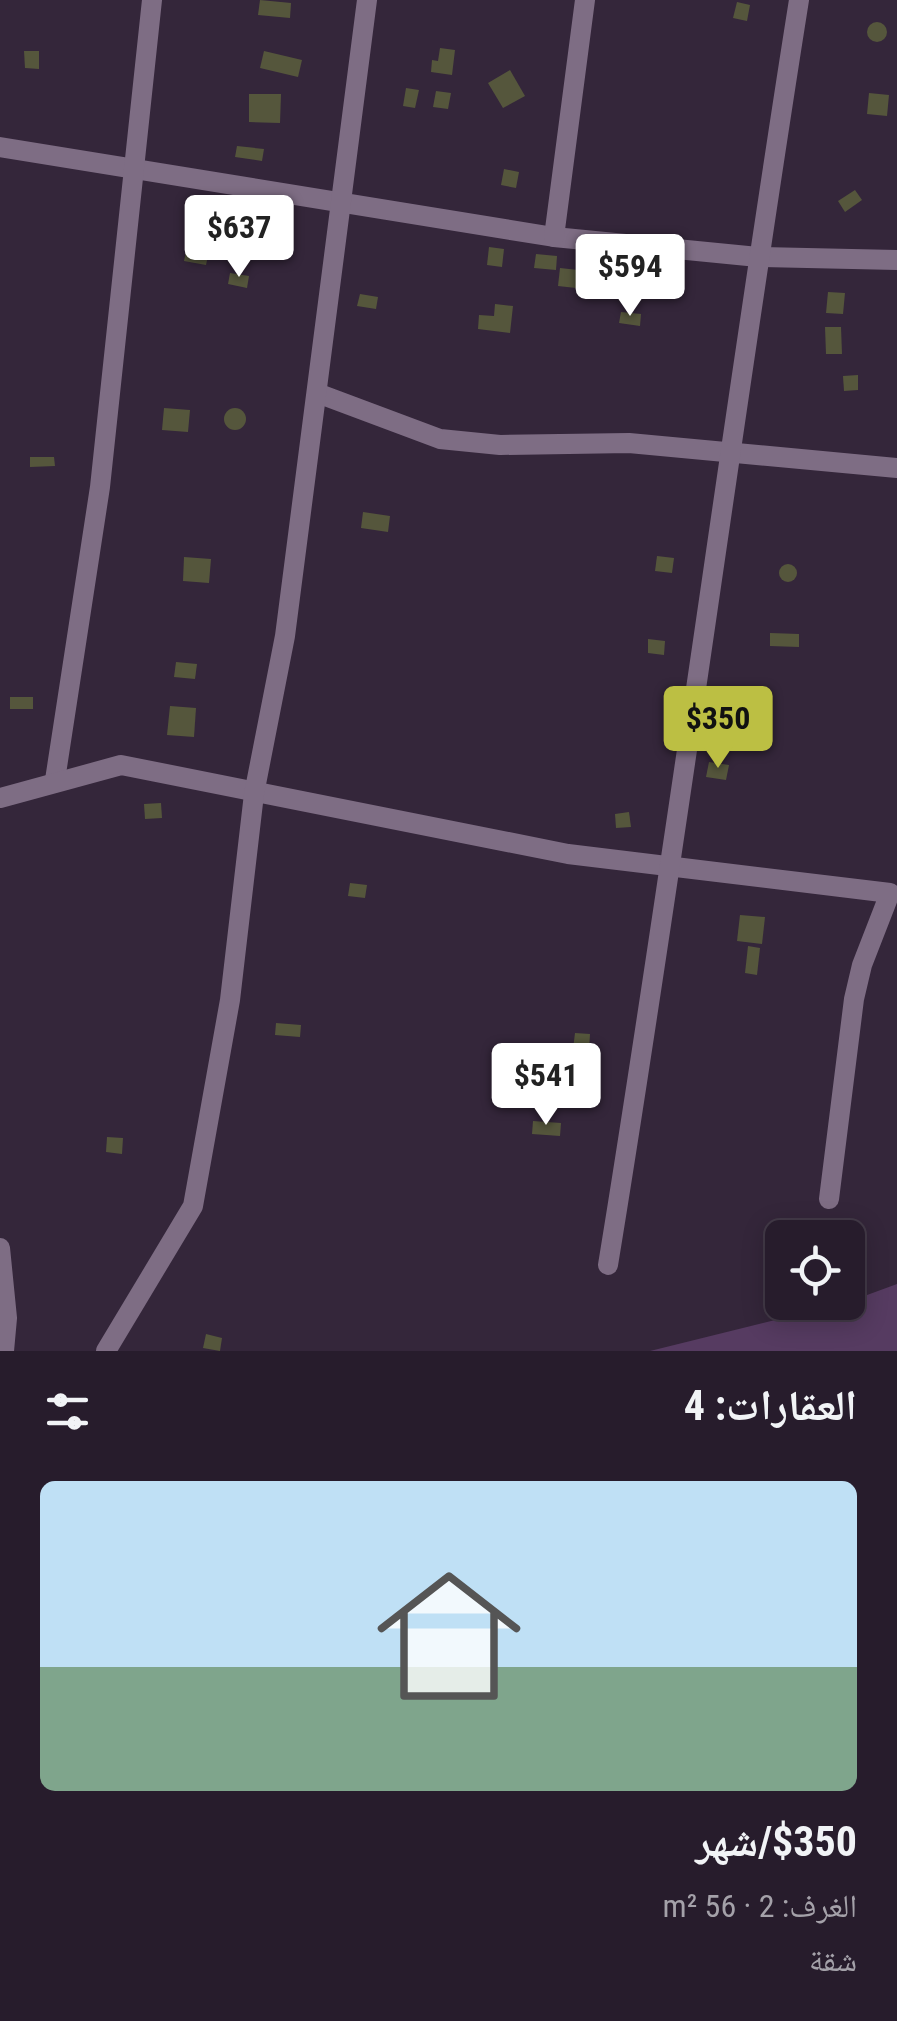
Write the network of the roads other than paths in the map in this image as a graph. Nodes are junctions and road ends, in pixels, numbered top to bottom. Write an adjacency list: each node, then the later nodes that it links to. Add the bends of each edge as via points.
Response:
1 (152, 0): 6 (street)
2 (368, 0): 7 (street)
3 (585, 0): 8 (street)
4 (800, 0): 9 (street)
5 (0, 147): 6 (street)
6 (132, 169): 7 (street); 14 (street, via 100,486)
7 (342, 203): 8 (street); 11 (street)
8 (554, 238): 9 (street)
9 (758, 258): 10 (street); 12 (street)
10 (897, 260)
11 (317, 393): 12 (street, via 440,439); 15 (street, via 285,636)
12 (731, 451): 13 (street); 17 (street)
13 (897, 468)
14 (56, 780): 15 (street, via 121,764); 16 (street)
15 (254, 794): 17 (street); 23 (street, via 230,1000 193,1206)
16 (0, 798)
17 (672, 868): 18 (street); 21 (street)
18 (895, 890): 19 (street, via 862,964 854,1000)
19 (828, 1198)
20 (0, 1248): 22 (street)
21 (608, 1266)
22 (4, 1351)
23 (106, 1351)

